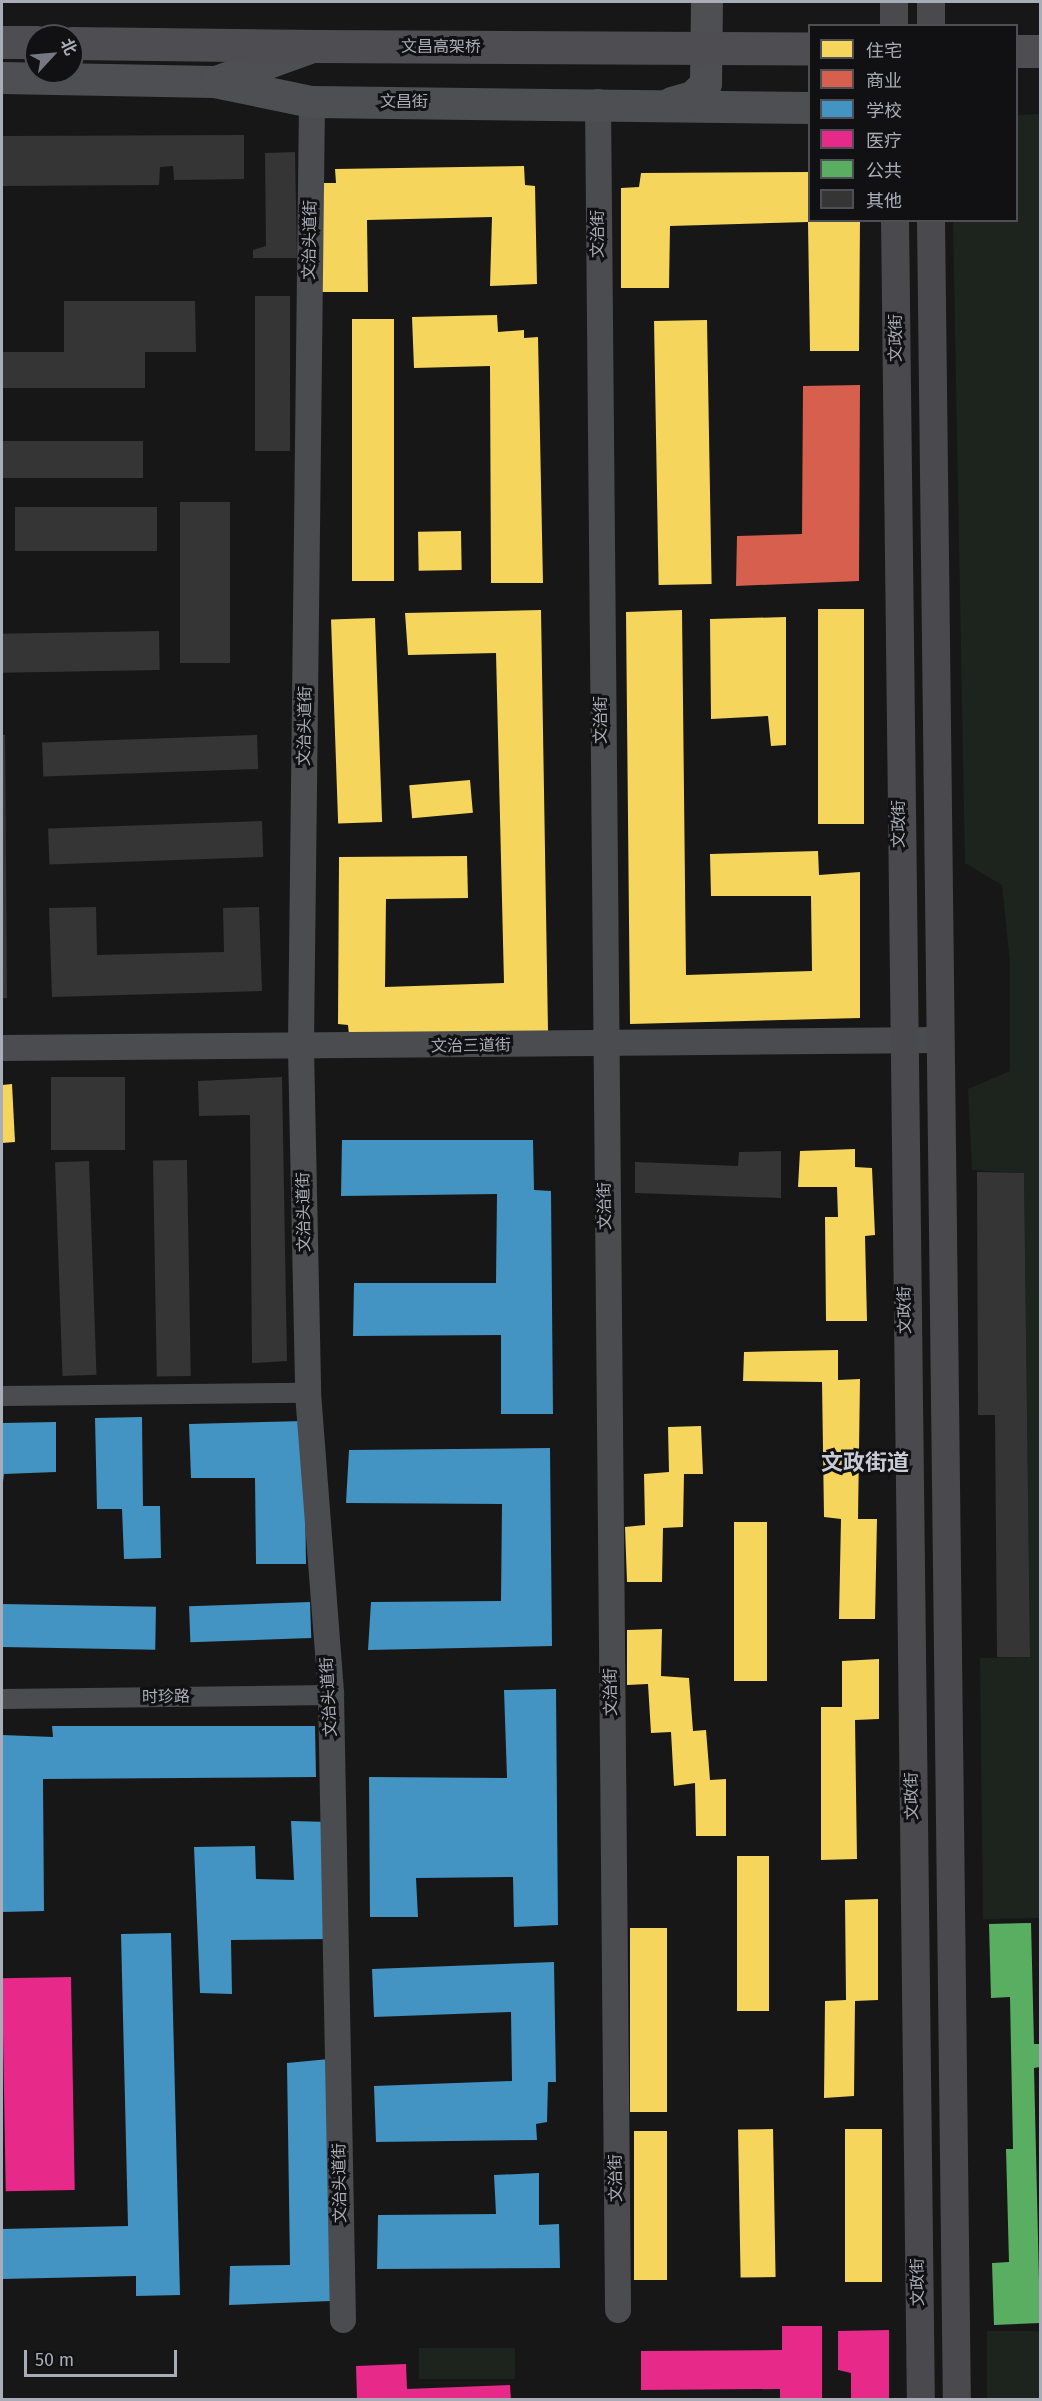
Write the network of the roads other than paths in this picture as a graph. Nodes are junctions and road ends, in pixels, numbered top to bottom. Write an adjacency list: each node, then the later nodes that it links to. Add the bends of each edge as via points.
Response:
1 (707, 2): 17 (main road, via 706,84 693,96)
2 (894, 2): 4 (main road)
3 (931, 2): 5 (main road)
4 (894, 24)
5 (931, 24)
6 (2, 42): 7 (highway)
7 (24, 42)
8 (84, 43): 9 (highway, 文昌高架桥)
9 (315, 46): 10 (highway, 文昌高架桥, bridge); 14 (main road)
10 (808, 49)
11 (1018, 51): 12 (highway)
12 (1041, 51)
13 (2, 78): 14 (main road, 文昌街)
14 (215, 82): 15 (main road, 文昌街)
15 (312, 102): 16 (main road, 文昌街); 25 (street, 文治头道街)
16 (598, 102): 17 (main road, 文昌街); 23 (street, 文治街)
17 (668, 104): 18 (main road, 文昌街)
18 (808, 108)
19 (895, 222): 22 (main road, 文政街)
20 (931, 222): 21 (main road)
21 (941, 1040): 22 (street, 文治三道街); 33 (main road)
22 (901, 1041): 23 (street, 文治三道街); 32 (main road, 文政街)
23 (603, 1044): 25 (street, 文治三道街); 30 (street, 文治街)
24 (2, 1048): 25 (street, 文治三道街)
25 (301, 1049): 26 (street, 文治头道街)
26 (308, 1393): 27 (street); 28 (street, 文治头道街)
27 (2, 1396)
28 (330, 1695): 29 (street, 时珍路); 31 (street, 文治头道街)
29 (2, 1699)
30 (618, 2310)
31 (342, 2320)
32 (921, 2400)
33 (957, 2400)

